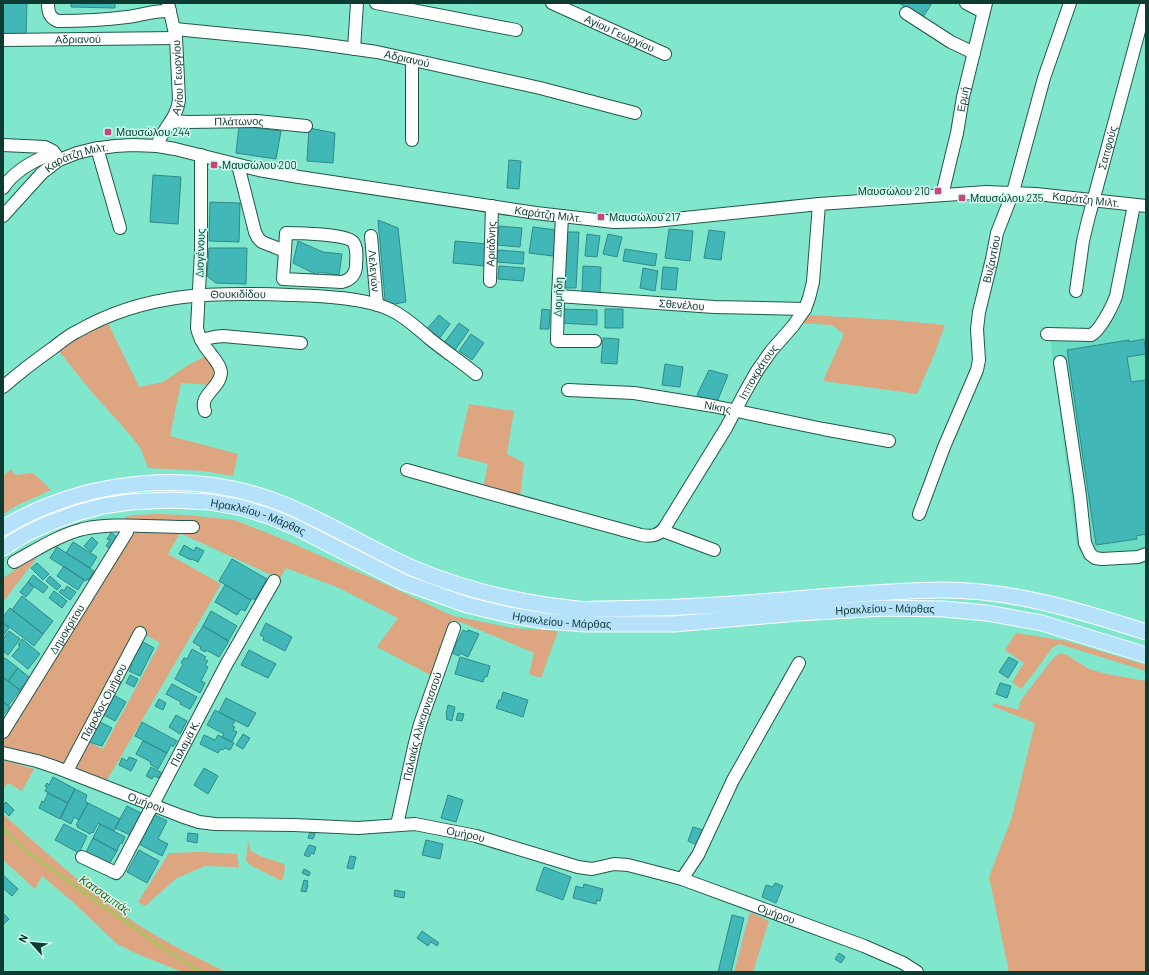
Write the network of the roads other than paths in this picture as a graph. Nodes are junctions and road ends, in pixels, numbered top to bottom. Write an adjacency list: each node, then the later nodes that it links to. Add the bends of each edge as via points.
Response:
1 (48, 3): 10 (street, via 51,17 58,21 129,17)
2 (357, 3): 15 (street)
3 (376, 3): 12 (street)
4 (552, 3): 17 (street, Αγίου Γεωργίου)
5 (966, 3): 9 (street)
6 (1070, 3): 30 (street, Βυζαντίου, via 1044,78)
7 (1146, 5): 32 (street, Σαπφούς)
8 (169, 7): 10 (street, via 160,10); 13 (street, Αγίου Γεωργίου)
9 (985, 8): 16 (street, Ερμή)
10 (142, 9)
11 (906, 13): 16 (street, via 951,42)
12 (516, 30)
13 (175, 34): 14 (street, Αδριανού); 15 (street, Αδριανού, via 306,42); 20 (street, Αγίου Γεωργίου, via 179,100 178,109)
14 (3, 40)
15 (354, 49): 18 (street, Αδριανού)
16 (974, 53): 31 (street, Ερμή)
17 (666, 54)
18 (412, 60): 19 (street, Αδριανού, via 540,88); 22 (street)
19 (635, 113)
20 (171, 121): 21 (street, Πλάτωνος, via 257,120); 24 (street, Αγίου Γεωργίου)
21 (306, 126)
22 (412, 140)
23 (3, 145): 27 (street, via 45,147)
24 (157, 146): 25 (street, Καράτζη Μιλτ., via 124,145); 26 (street, Καράτζη Μιλτ.)
25 (97, 148): 27 (street, Καράτζη Μιλτ.); 39 (street)
26 (201, 155): 28 (street, Καράτζη Μιλτ.); 44 (street, Διογένους, via 201,251)
27 (57, 157): 29 (street, via 34,161 12,176); 37 (street, Καράτζη Μιλτ.)
28 (238, 165): 35 (street, Καράτζη Μιλτ.); 41 (street, via 258,238)
29 (3, 187)
30 (1013, 192): 31 (street, Καράτζη Μιλτ.); 32 (street, Καράτζη Μιλτ.); 60 (street, Βυζαντίου, via 997,233 979,312 977,370)
31 (942, 195): 33 (street, Καράτζη Μιλτ.)
32 (1093, 200): 34 (street, Καράτζη Μιλτ.); 43 (street, Σαπφούς, via 1083,241)
33 (819, 204): 38 (street, Καράτζη Μιλτ., via 640,222); 47 (street, Ιπποκράτους, via 812,282)
34 (1134, 204): 36 (street, Καράτζη Μιλτ.); 48 (street, via 1116,296 1098,330 1091,335)
35 (492, 206): 38 (street, Καράτζη Μιλτ.); 42 (street, Αριάδνης)
36 (1146, 206)
37 (3, 216)
38 (562, 216): 45 (street, Διομήδη)
39 (120, 228)
40 (372, 236): 46 (street, Λελεγών)
41 (284, 251): 41 (street, via 286,232 342,237 354,244 355,269 352,277 342,282 283,279)
42 (490, 281)
43 (1076, 291)
44 (198, 295): 46 (street, Θουκιδίδου, via 310,296); 49 (street, Διογένους, via 197,328); 54 (street, Θουκιδίδου, via 143,304 92,323 72,334)
45 (558, 296): 47 (street, Σθενέλου, via 714,307); 50 (street, Διομήδη, via 557,341)
46 (377, 305): 53 (street, Θουκιδίδου, via 392,310 405,319)
47 (805, 309): 57 (street, Ιπποκράτους, via 766,358)
48 (1047, 334)
49 (201, 340): 51 (street, via 223,336); 56 (street, Διογένους, via 218,364 221,373 219,381 204,402)
50 (595, 342)
51 (301, 343)
52 (1060, 362): 67 (street, via 1086,543 1090,554 1102,559 1138,557)
53 (476, 374)
54 (3, 387)
55 (568, 390): 57 (street, Νίκης, via 634,394)
56 (205, 411)
57 (735, 411): 58 (street, Νίκης); 64 (street, Ιπποκράτους)
58 (889, 441)
59 (407, 470): 64 (street, via 640,535 653,536)
60 (919, 514)
61 (128, 526): 62 (street); 68 (street, via 83,529 59,538); 75 (street, Δημοκρίτου, via 127,532)
62 (193, 527)
63 (3, 528): 71 (main road, Ηρακλείου - Μάρθας, via 52,504 99,490 163,482 199,484 232,489 274,501 304,513 410,566 456,584 523,601 579,609 690,608 795,598 945,590 1014,597 1052,604)
64 (663, 531): 66 (street)
65 (3, 548): 73 (main road, Ηρακλείου - Μάρθας, via 47,524 103,506 171,500 209,502 243,508 271,517 403,582 467,605 545,621 587,624 674,624 797,612 885,608 943,610 987,613 1042,623)
66 (714, 550)
67 (1146, 554)
68 (14, 562)
69 (274, 581): 78 (street, Παλαμά Κ.)
70 (454, 628): 79 (street, Παλαιάς Αλικαρνασσού, via 420,724)
71 (1146, 632)
72 (140, 633): 77 (street, Πάροδος Ομήρου)
73 (1146, 655)
74 (799, 663): 81 (street, via 733,780 698,855)
75 (3, 732)
76 (3, 753): 77 (street, Ομήρου)
77 (67, 771): 78 (street, Ομήρου)
78 (152, 805): 79 (street, Ομήρου, via 205,823 358,828); 80 (street, Παλαμά Κ., via 116,873)
79 (398, 825): 81 (street, Ομήρου, via 415,824 476,836 578,867 592,869 614,864 628,865)
80 (82, 857)
81 (682, 879): 82 (street, Ομήρου, via 864,946)
82 (917, 972)

